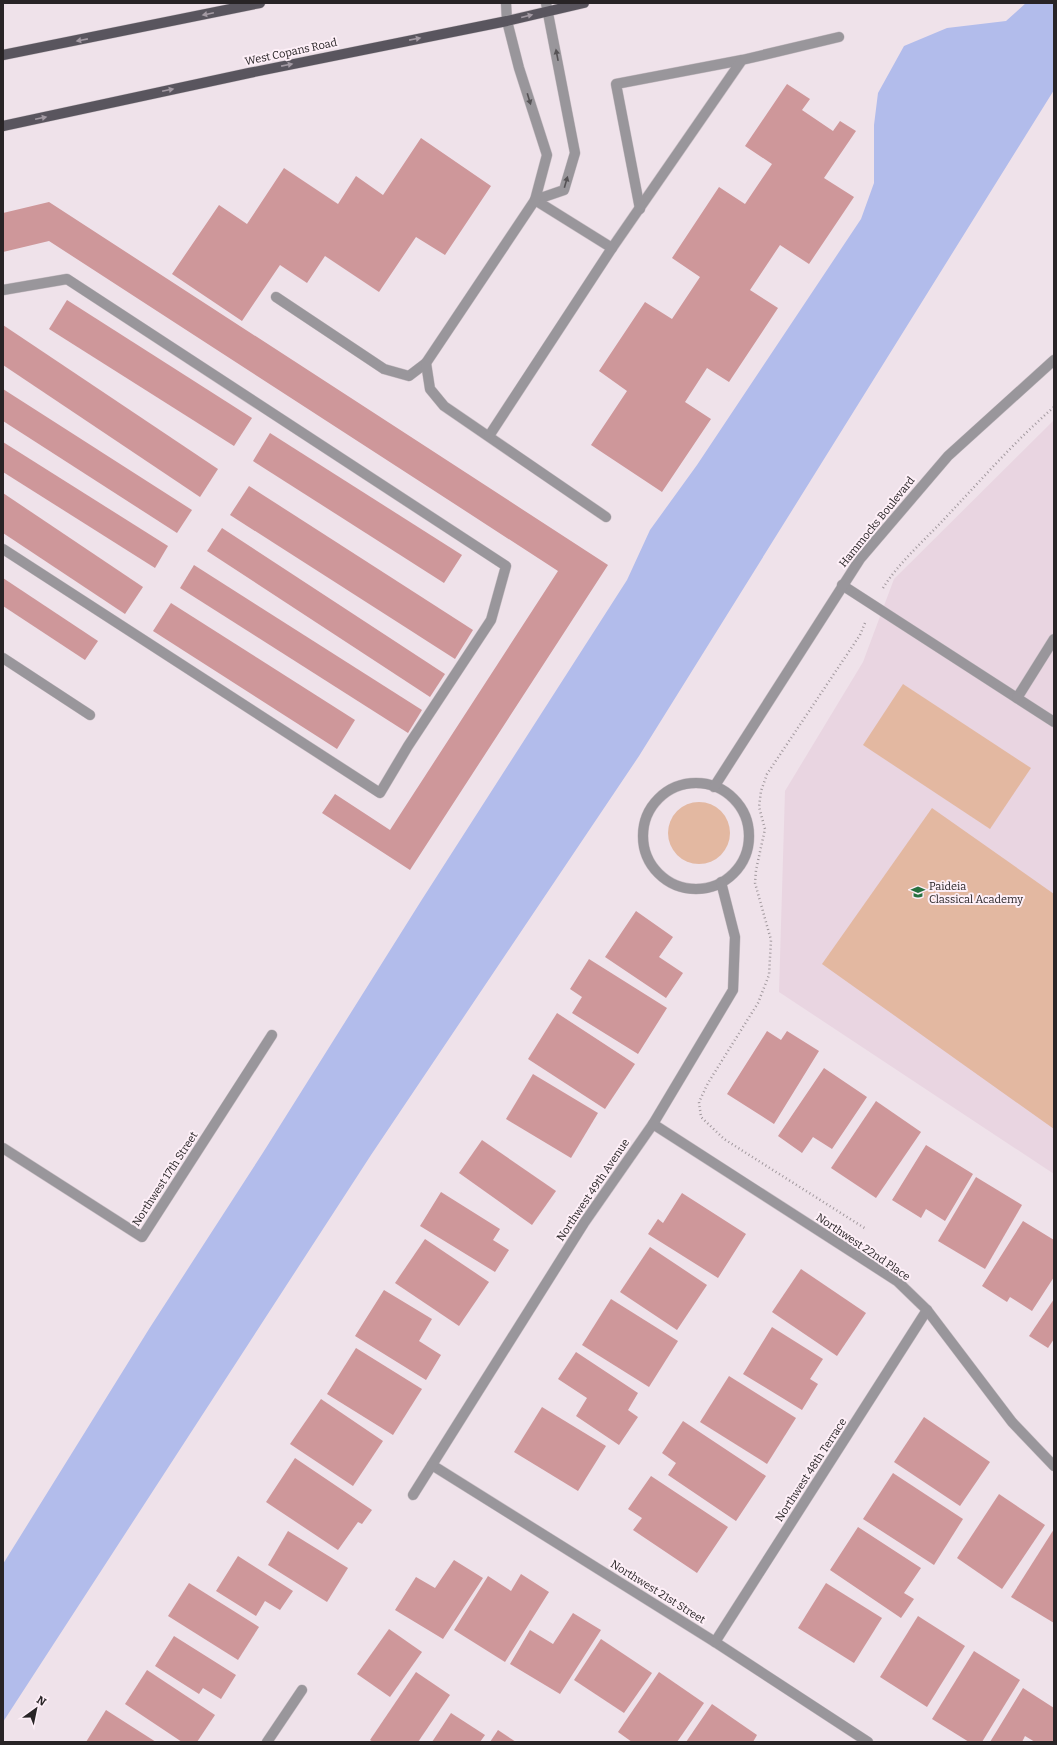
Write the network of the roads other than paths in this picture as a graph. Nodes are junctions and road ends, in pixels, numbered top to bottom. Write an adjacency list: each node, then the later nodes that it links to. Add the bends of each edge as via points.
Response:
1 (260, 3): 7 (main road, one-way to 7)
2 (506, 3): 5 (street)
3 (584, 3): 4 (main road, West Copans Road)
4 (547, 7): 5 (main road, West Copans Road, one-way to 4); 10 (street, one-way to 4, via 564,190 574,153)
5 (507, 21): 9 (main road, West Copans Road, one-way to 5); 10 (street, one-way to 10, via 547,155)
6 (839, 37): 8 (street)
7 (3, 55)
8 (742, 60): 11 (street); 11 (street, via 616,84)
9 (3, 126)
10 (535, 200): 12 (street); 16 (street)
11 (640, 209): 12 (street)
12 (612, 248): 17 (street)
13 (3, 290): 19 (street, via 67,279 506,566 491,620 380,793)
14 (276, 297): 16 (street, via 384,369 409,376)
15 (1054, 360): 20 (street, Hammocks Boulevard, via 948,456 860,559)
16 (426, 363): 17 (street, via 430,388 444,406)
17 (489, 436): 18 (street)
18 (606, 517)
19 (3, 548)
20 (842, 585): 23 (street); 26 (street, Hammocks Boulevard)
21 (1054, 639): 23 (street)
22 (3, 658): 24 (street)
23 (1017, 698): 25 (street)
24 (90, 715)
25 (1054, 722)
26 (714, 787): 27 (street, via 728,791 741,805 748,820 750,837 748,853 740,868 728,880); 27 (street, via 696,782 678,785 662,794 650,809 643,826 643,844 649,862 661,876 676,886 695,890)
27 (721, 882): 29 (street, Northwest 49th Avenue, via 735,938 733,990)
28 (272, 1035): 30 (street, Northwest 17th Street, via 142,1238)
29 (653, 1124): 31 (street, Northwest 22nd Place, via 897,1281); 32 (street, Northwest 49th Avenue, via 584,1223)
30 (3, 1148)
31 (927, 1310): 33 (street, Northwest 22nd Place, via 1012,1422); 35 (street, Northwest 48th Terrace)
32 (432, 1465): 34 (street, Northwest 49th Avenue); 35 (street, Northwest 21st Street)
33 (1054, 1466)
34 (413, 1495)
35 (715, 1642): 38 (street, Northwest 21st Street)
36 (302, 1690): 37 (street)
37 (267, 1742)
38 (868, 1742)

